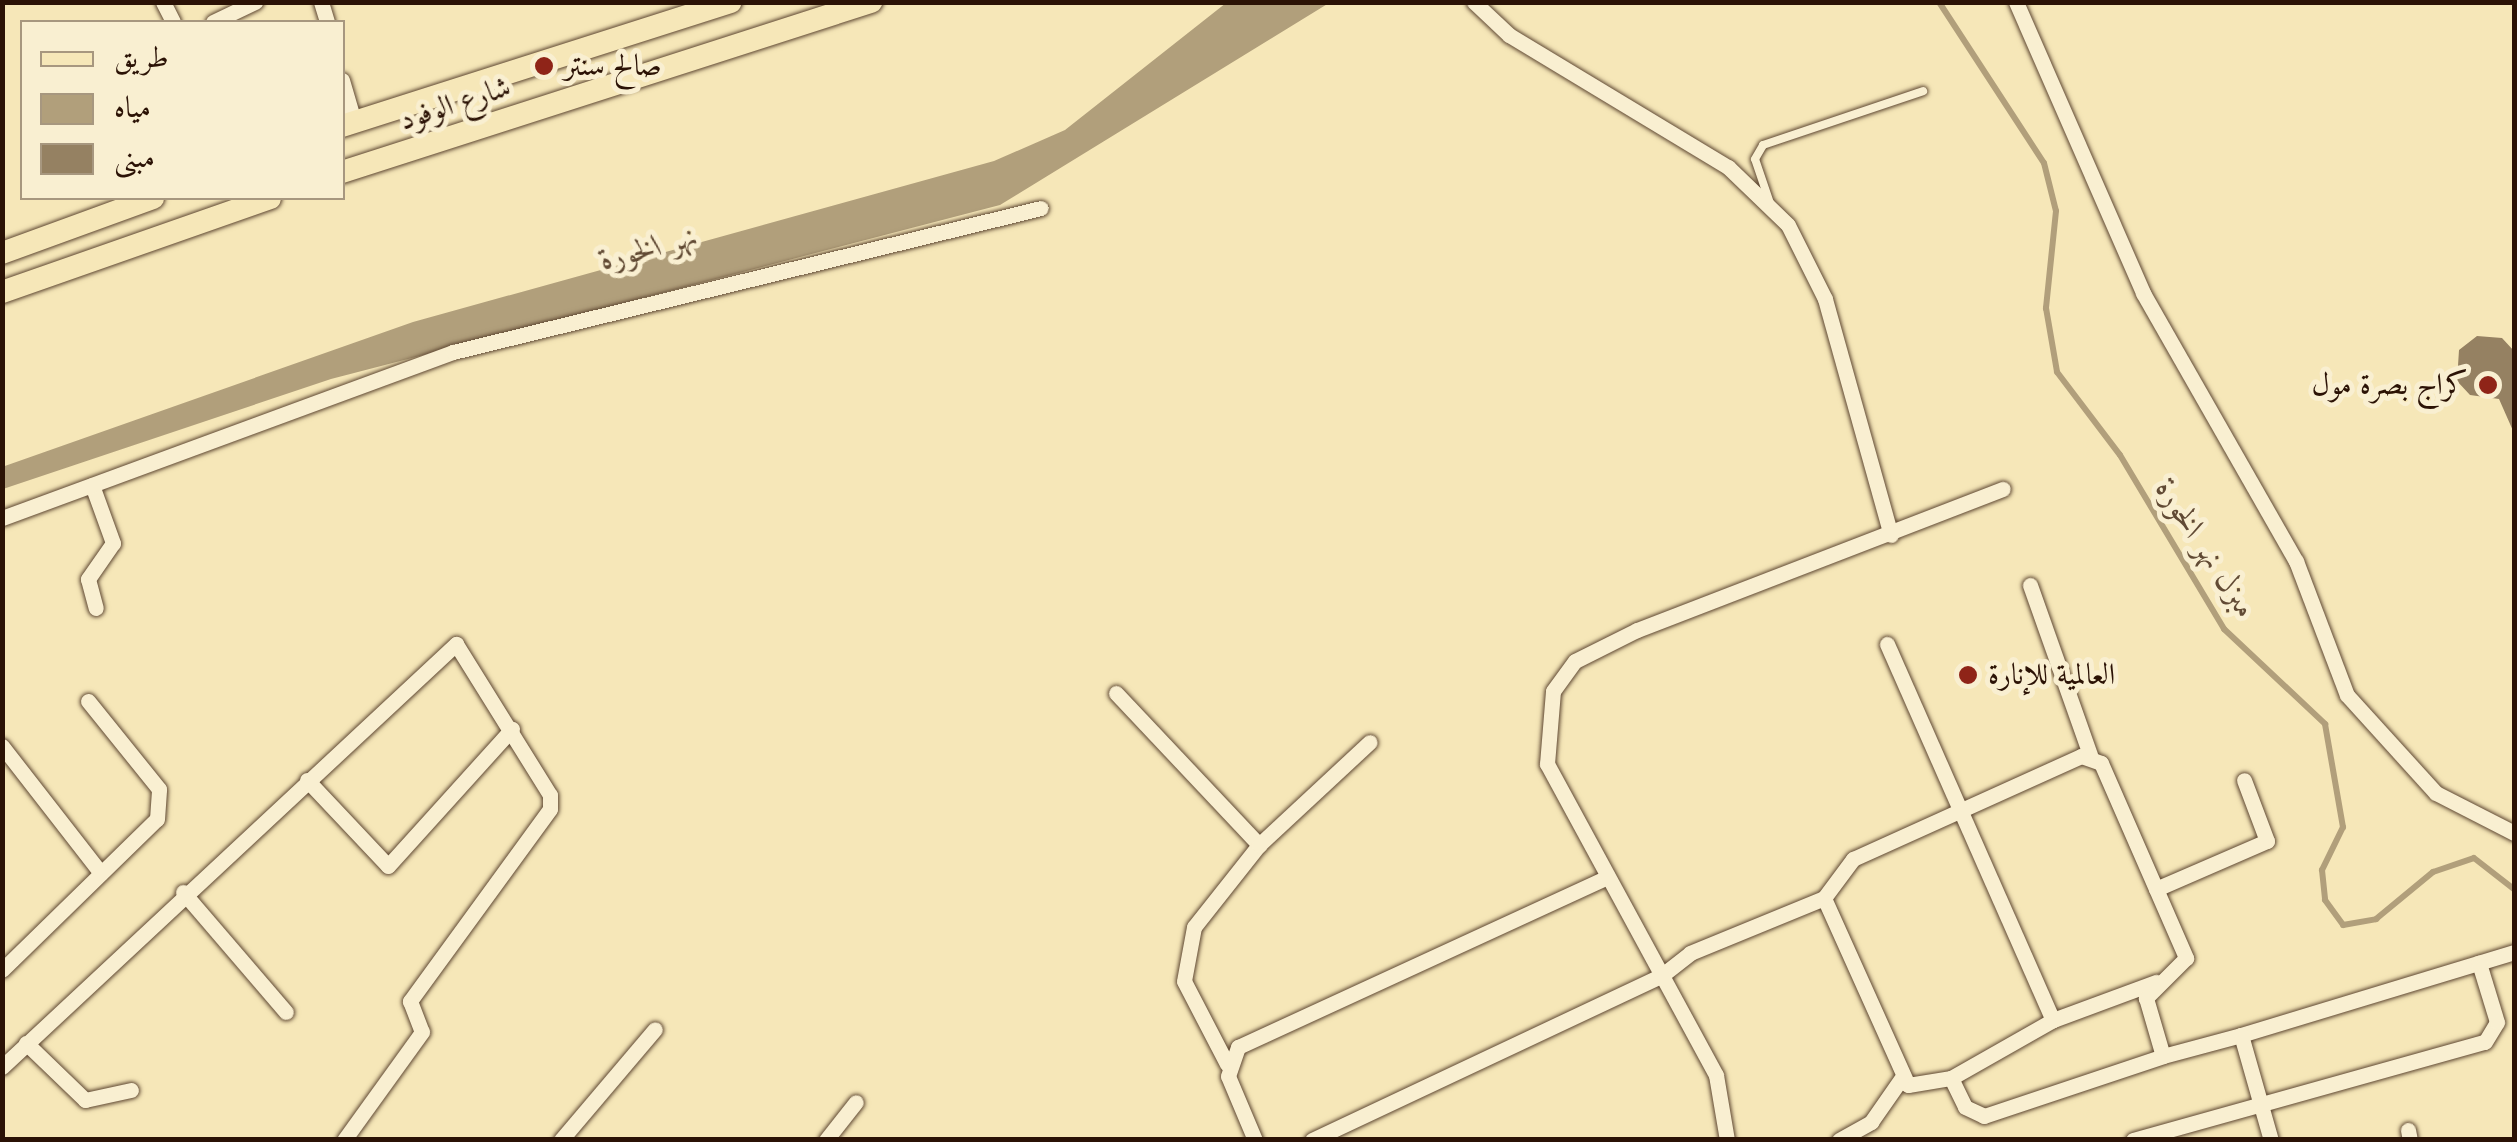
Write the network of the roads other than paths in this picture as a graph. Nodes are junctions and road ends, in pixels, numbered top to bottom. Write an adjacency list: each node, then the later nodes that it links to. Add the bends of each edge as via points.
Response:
1 (256, 2): 6 (street)
2 (731, 2): 8 (main road, شارع الوفود)
3 (871, 2): 9 (main road, شارع الوفود)
4 (1474, 2): 12 (street, via 1509,35 1728,168)
5 (2016, 2): 32 (street, via 2143,293 2296,562 2348,695 2436,793)
6 (216, 20)
7 (1924, 90): 12 (lane, via 1763,145 1755,158)
8 (348, 124)
9 (345, 171)
10 (148, 200): 14 (main road)
11 (264, 200): 15 (main road)
12 (1770, 203): 19 (street, via 1826,298)
13 (1041, 208): 16 (street, via 453,352)
14 (2, 253)
15 (2, 292)
16 (92, 486): 18 (street); 21 (street, via 113,543 88,579)
17 (2003, 489): 19 (street)
18 (2, 518)
19 (1892, 535): 35 (street, via 1768,573 1560,674 1542,746)
20 (2030, 585): 28 (street)
21 (96, 608)
22 (1887, 644): 31 (street)
23 (1116, 693): 33 (street)
24 (88, 701): 34 (street, via 151,776 161,804)
25 (512, 729): 29 (street, via 388,866); 29 (street, via 466,651 451,646); 57 (street, via 550,809 410,1000 422,1032)
26 (1370, 742): 33 (street)
27 (2, 746): 34 (street)
28 (2091, 757): 31 (street); 36 (street)
29 (307, 780): 37 (street)
30 (2244, 780): 36 (street, via 2267,842)
31 (1956, 815): 38 (street, via 1853,859); 45 (street)
32 (2514, 833)
33 (1258, 846): 50 (street, via 1194,927 1181,963)
34 (101, 873): 41 (street)
35 (1606, 878): 42 (street); 50 (street, via 1238,1047)
36 (2156, 889): 43 (street, via 2186,958)
37 (183, 892): 44 (street); 48 (street)
38 (1824, 898): 42 (street, via 1690,953); 53 (street)
39 (2514, 952): 40 (street)
40 (2480, 962): 47 (street); 56 (street, via 2496,1022 2485,1042)
41 (3, 969)
42 (1662, 976): 61 (street); 62 (street, via 1716,1076)
43 (2156, 982): 45 (street); 49 (street, via 2146,998)
44 (286, 1012)
45 (2054, 1020): 52 (street)
46 (655, 1029): 58 (street)
47 (2241, 1035): 49 (street); 56 (street)
48 (26, 1043): 51 (street); 54 (street, via 86,1100)
49 (2164, 1056): 52 (street, via 1984,1116 1964,1108)
50 (1226, 1064): 60 (street)
51 (2, 1067)
52 (1951, 1078): 53 (street, via 1916,1089)
53 (1902, 1079): 63 (street, via 1870,1122)
54 (131, 1090)
55 (856, 1102): 59 (street)
56 (2259, 1102): 64 (street); 65 (street)
57 (344, 1140)
58 (561, 1140)
59 (826, 1140)
60 (1255, 1140)
61 (1312, 1140)
62 (1726, 1140)
63 (1839, 1140)
64 (2133, 1140)
65 (2270, 1140)

